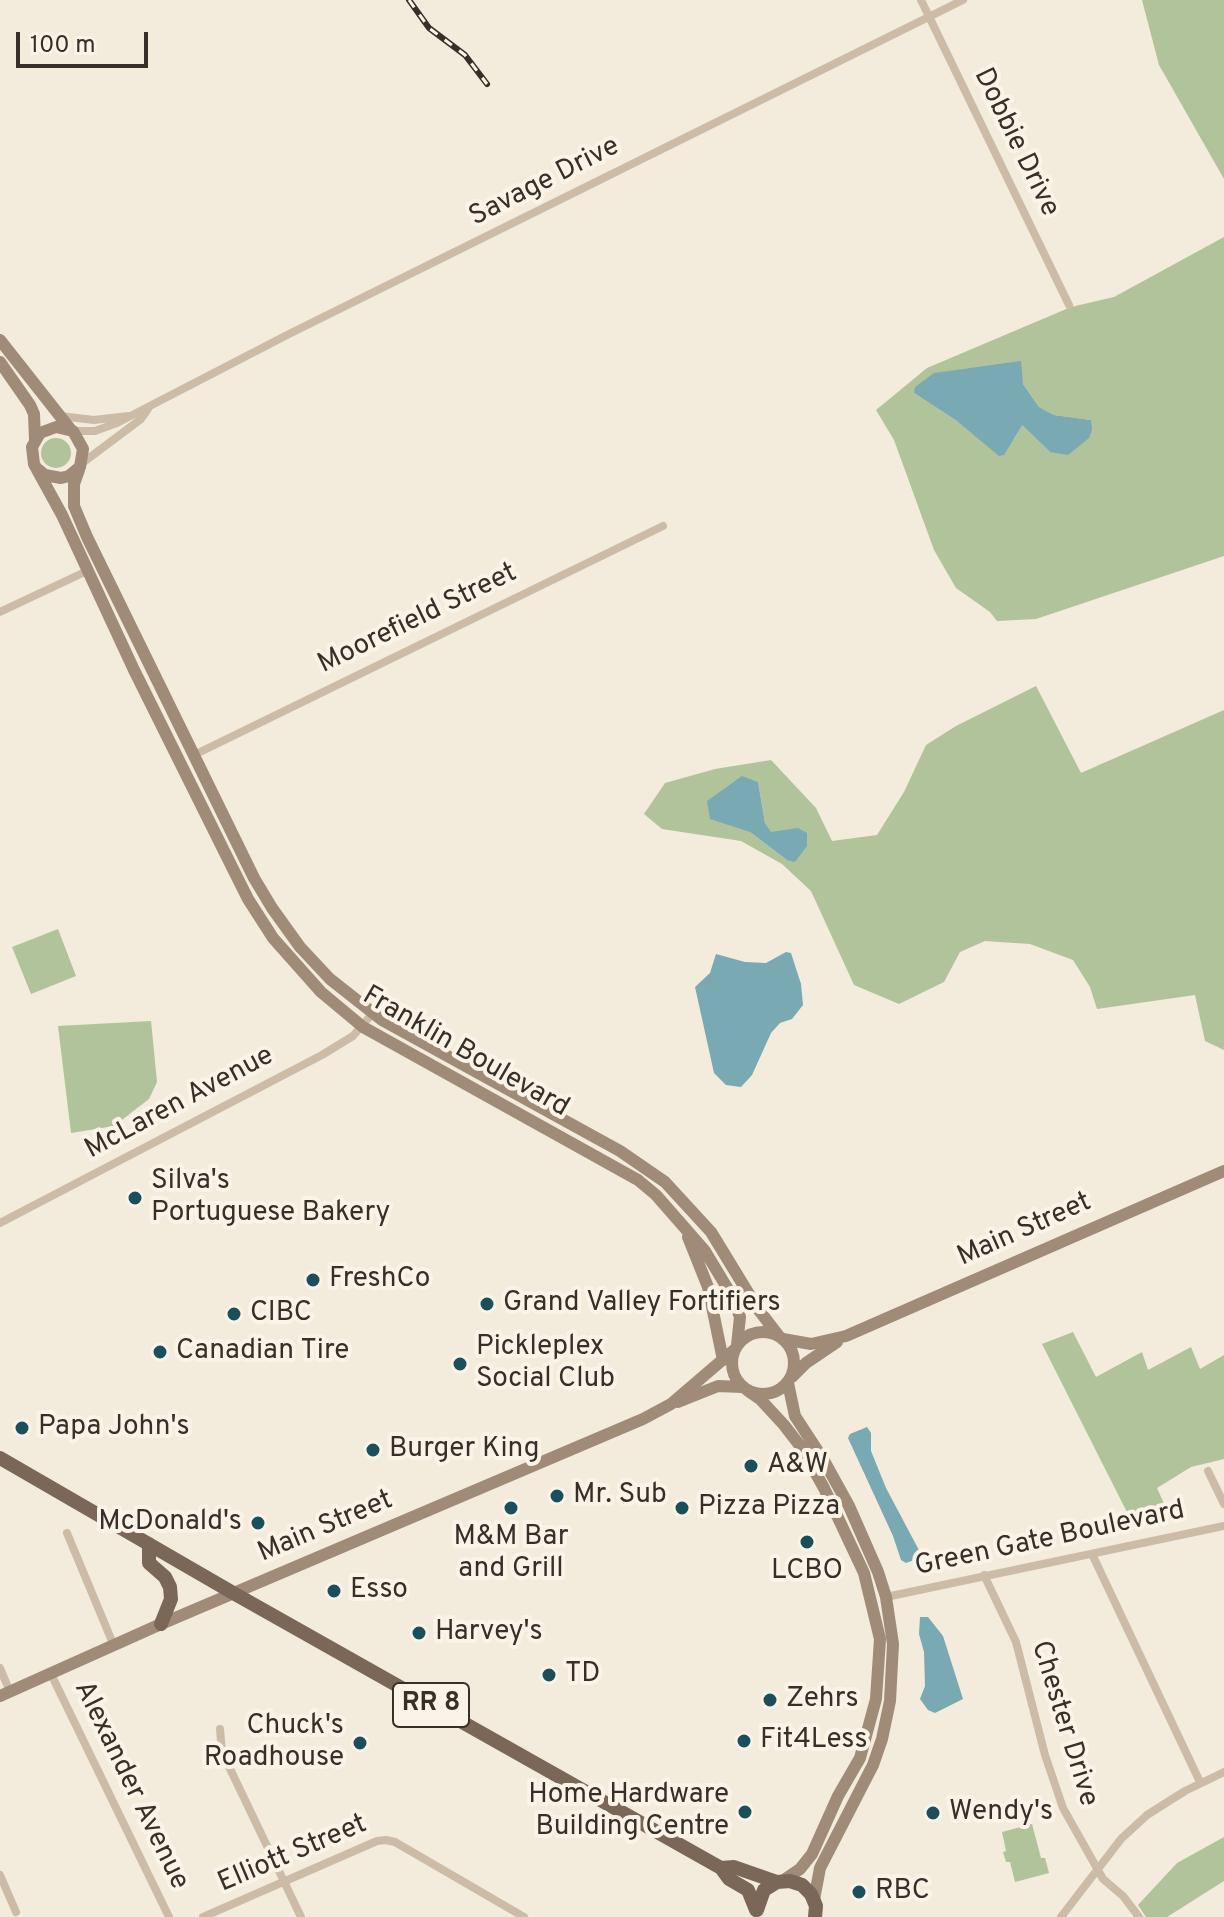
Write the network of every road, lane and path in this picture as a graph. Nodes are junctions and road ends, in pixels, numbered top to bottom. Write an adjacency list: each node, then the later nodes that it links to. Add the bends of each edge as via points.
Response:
1 (921, 0): 3 (street, Dobbie Drive)
2 (963, 0): 3 (street, Savage Drive)
3 (929, 17): 4 (street, Dobbie Drive); 7 (street, Savage Drive)
4 (1069, 305)
5 (0, 340): 8 (main road)
6 (0, 362): 11 (main road, via 30,405)
7 (148, 408): 9 (street, Savage Drive); 12 (street, Savage Drive)
8 (60, 416): 9 (street); 10 (main road)
9 (129, 416): 10 (street, Savage Drive, via 105,429)
10 (72, 431): 11 (main road, via 47,429); 12 (main road, via 83,449)
11 (35, 440): 13 (main road, via 32,456)
12 (80, 465): 13 (main road, via 61,478); 17 (main road, Franklin Boulevard, via 74,506)
13 (39, 470): 15 (main road, Franklin Boulevard)
14 (663, 526): 17 (street, Moorefield Street)
15 (87, 571): 16 (street); 19 (main road, Franklin Boulevard, via 248,899 296,965)
16 (0, 612)
17 (194, 755): 18 (main road, Franklin Boulevard, via 272,908 330,979)
18 (373, 1013): 19 (street, McLaren Avenue); 24 (main road, Franklin Boulevard, via 620,1151 665,1182 711,1232)
19 (363, 1027): 21 (main road, Franklin Boulevard, via 638,1180); 22 (street, McLaren Avenue, via 322,1055)
20 (1224, 1171): 23 (main road, Main Street)
21 (681, 1221): 25 (main road, Franklin Boulevard, via 737,1308); 26 (main road, via 708,1287)
22 (0, 1223)
23 (846, 1336): 24 (main road, Main Street, via 811,1344); 27 (main road, Main Street)
24 (781, 1337): 25 (main road, via 757,1332); 27 (main road, via 793,1353)
25 (736, 1348): 26 (main road, Main Street); 28 (main road, via 732,1368)
26 (723, 1360): 29 (main road, Main Street)
27 (789, 1380): 28 (main road, via 764,1394); 39 (main road, via 795,1416 849,1506)
28 (745, 1388): 29 (main road, Main Street, via 718,1386); 52 (main road, via 784,1425 813,1466 864,1573 880,1639 876,1699 860,1758 812,1854)
29 (671, 1404): 38 (main road, Main Street, via 610,1435)
30 (0, 1458): 35 (main road, RR 8)
31 (1208, 1471): 32 (street)
32 (1224, 1504)
33 (1224, 1526): 36 (street, Green Gate Boulevard)
34 (67, 1533): 41 (street)
35 (149, 1544): 38 (main road, RR 8); 40 (main road, via 149,1563 170,1587)
36 (1092, 1554): 37 (street, Green Gate Boulevard); 47 (street)
37 (984, 1575): 39 (street, Green Gate Boulevard); 49 (street, Chester Drive, via 1016,1642 1056,1790)
38 (235, 1594): 40 (main road, Main Street); 48 (main road, RR 8)
39 (886, 1597): 53 (main road, via 893,1663 885,1725 873,1765 820,1868)
40 (161, 1624): 41 (main road, Main Street)
41 (114, 1646): 43 (main road, Main Street)
42 (0, 1668): 44 (street)
43 (51, 1674): 44 (main road, Main Street); 56 (street, Alexander Avenue)
44 (5, 1694)
45 (220, 1729): 51 (street, via 222,1752)
46 (1224, 1772): 47 (street)
47 (1200, 1782): 49 (street, via 1147,1815)
48 (721, 1868): 52 (main road, RR 8); 55 (main road, RR 8, via 748,1890)
49 (1097, 1868): 60 (street); 61 (street, Chester Drive)
50 (0, 1875): 54 (street)
51 (283, 1880): 57 (street, Elliott Street); 58 (street); 59 (street, Elliott Street, via 386,1840)
52 (780, 1881): 53 (main road, via 802,1885); 55 (main road, via 764,1890)
53 (816, 1910)
54 (16, 1912)
55 (757, 1914)
56 (169, 1917)
57 (203, 1917)
58 (301, 1917)
59 (524, 1917)
60 (1061, 1917)
61 (1139, 1917)

